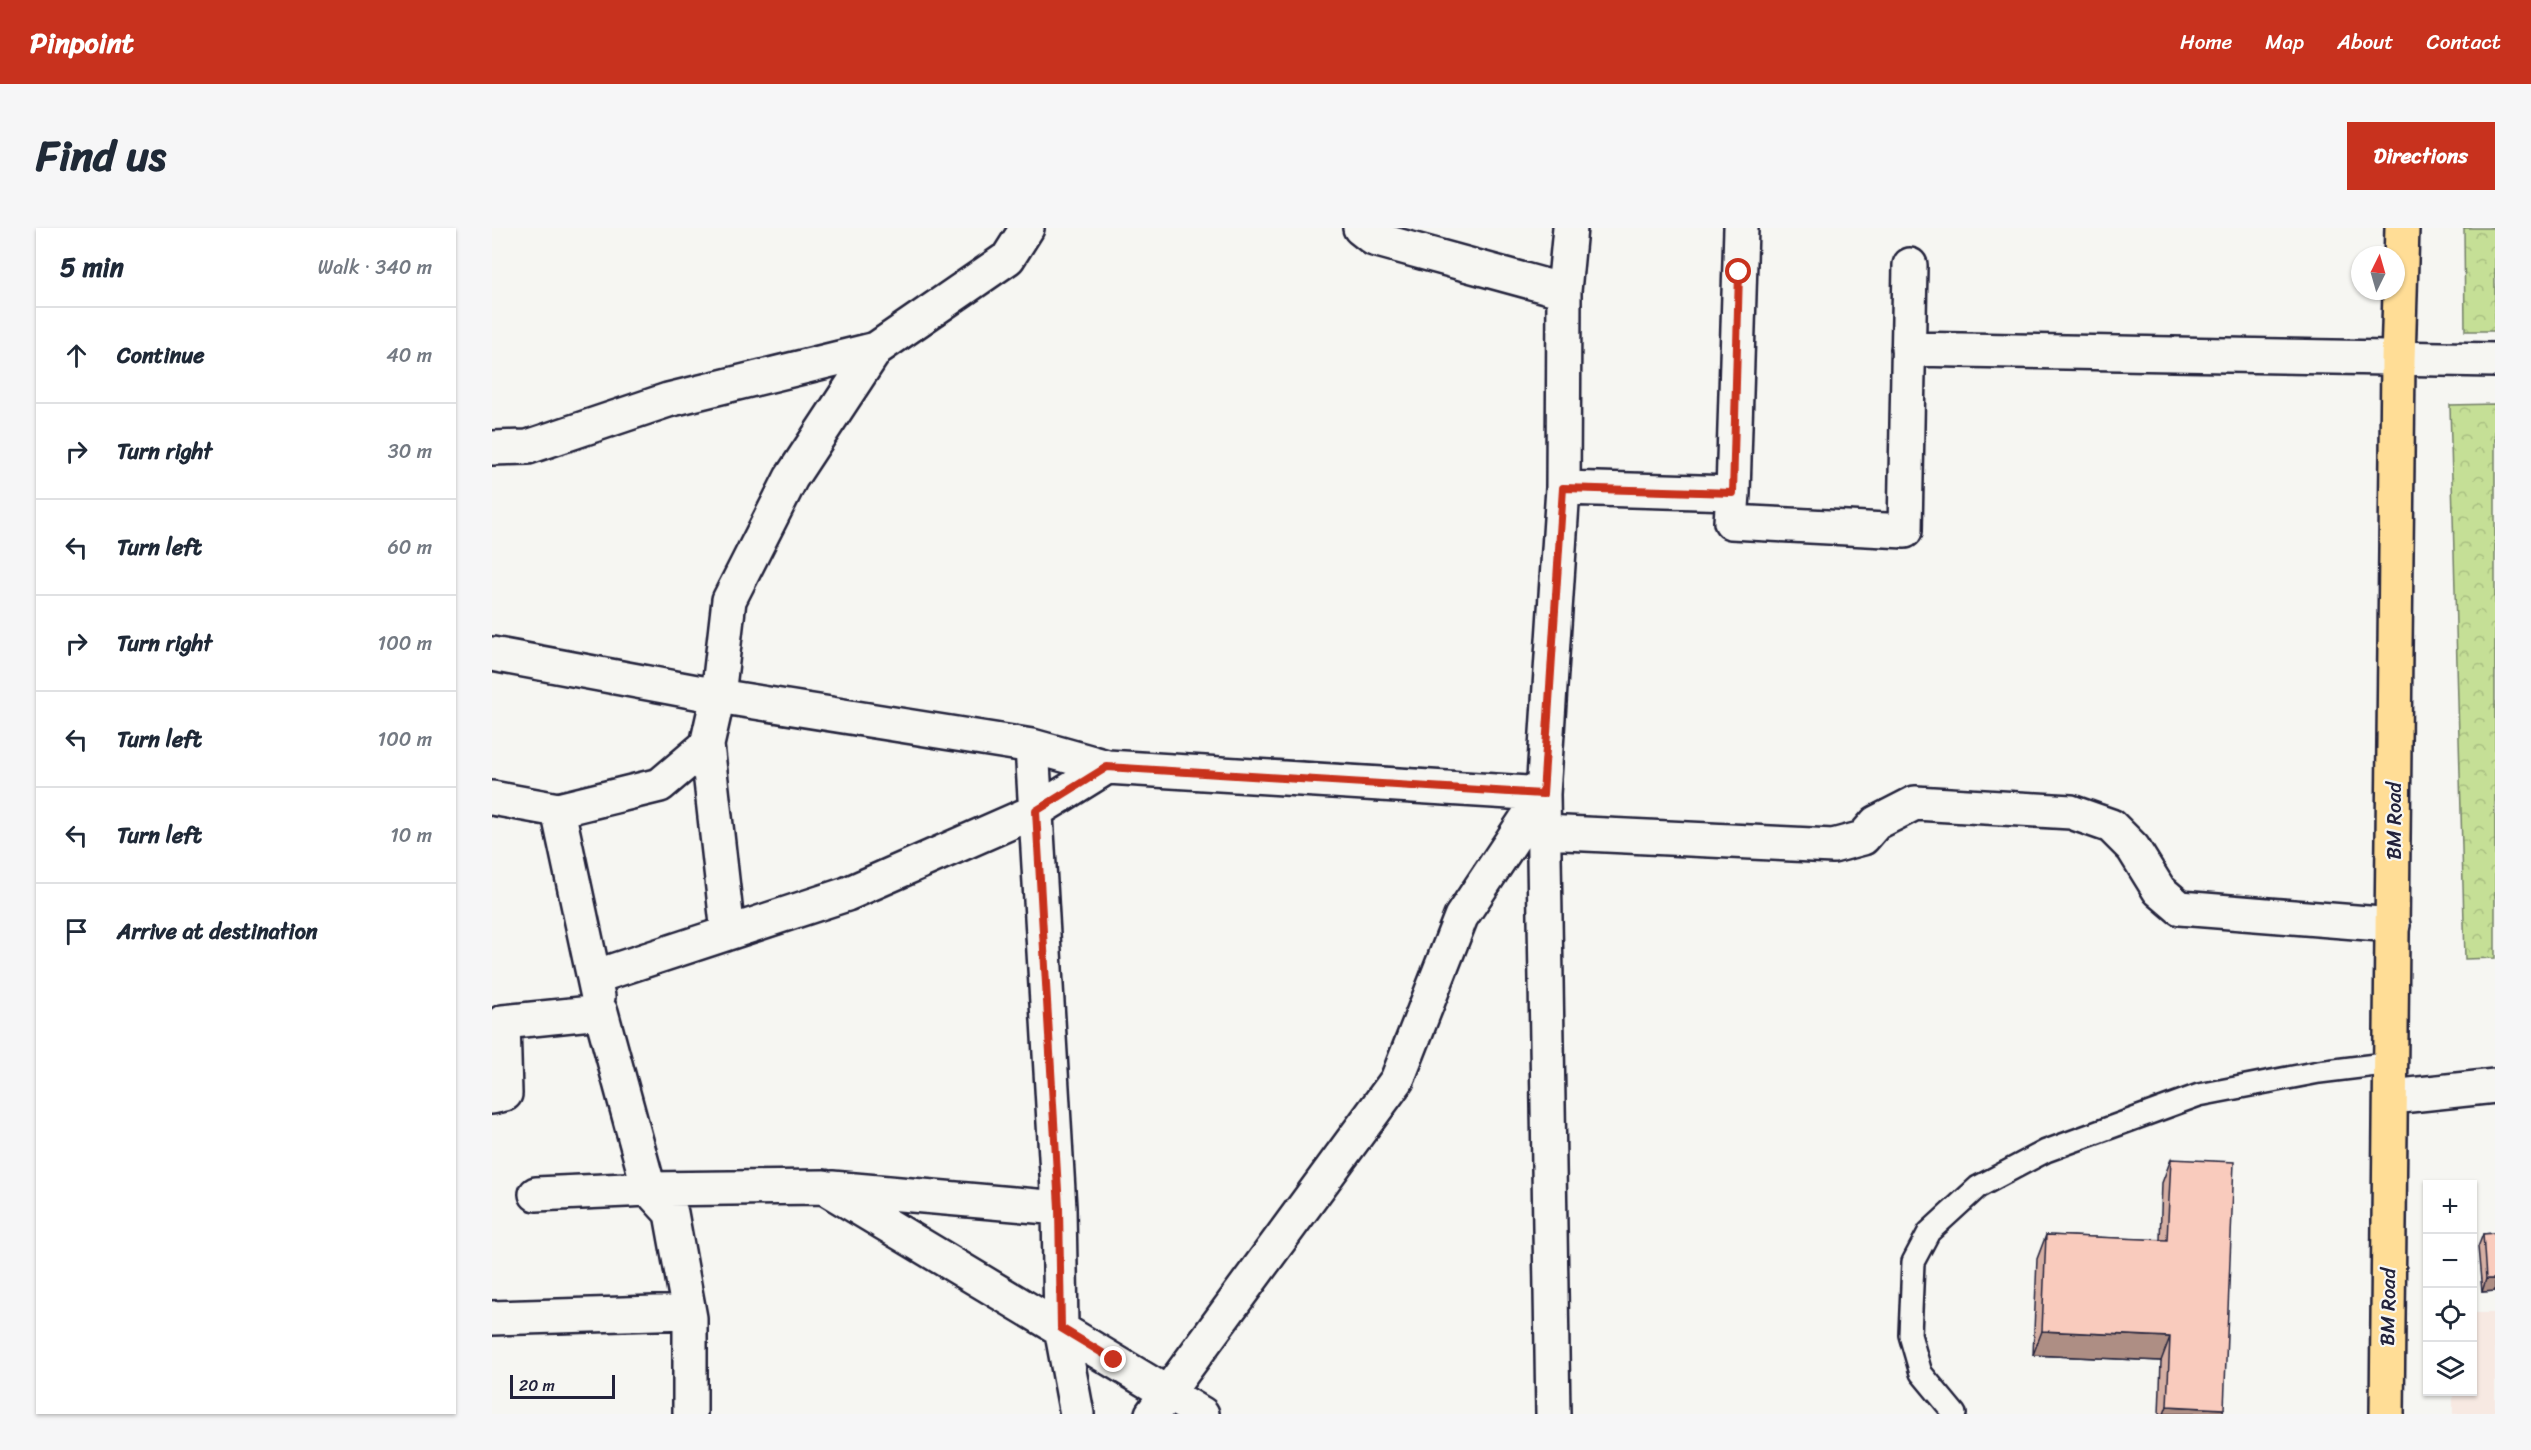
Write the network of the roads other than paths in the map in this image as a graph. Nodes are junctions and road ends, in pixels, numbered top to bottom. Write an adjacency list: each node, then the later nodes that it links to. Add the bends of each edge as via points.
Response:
1 (1027, 228): 8 (street, via 1008,258)
2 (1360, 228): 7 (street, via 1374,239)
3 (1570, 228): 7 (street)
4 (1741, 228): 14 (street)
5 (2402, 228): 10 (main road, BM Road)
6 (1910, 265): 9 (street)
7 (1564, 291): 13 (street)
8 (876, 349): 12 (street, via 668,400 528,447); 16 (street, via 791,478 729,600)
9 (1908, 349): 10 (street); 14 (street, via 1905,531 1731,522)
10 (2398, 360): 11 (street); 25 (main road, BM Road)
11 (2495, 360)
12 (492, 448)
13 (1563, 488): 14 (street); 20 (street)
14 (1733, 493)
15 (492, 654): 16 (street)
16 (718, 696): 17 (street); 18 (street)
17 (707, 745): 22 (street, via 660,785); 26 (street)
18 (1032, 746): 19 (street); 23 (street)
19 (1107, 767): 20 (street); 23 (street)
20 (1543, 794): 24 (street); 40 (street, via 1461,917 1397,1080)
21 (492, 798): 22 (street)
22 (558, 810): 27 (street)
23 (1036, 811): 26 (street, via 847,894); 36 (street)
24 (1544, 832): 25 (street, via 1833,846 1863,838 1876,824 1915,803 2071,812 2112,826 2133,848 2159,890 2180,909); 44 (street)
25 (2393, 925): 29 (main road, BM Road)
26 (728, 933): 27 (street)
27 (594, 977): 28 (street)
28 (601, 1012): 31 (street, via 503,1022 505,1094); 34 (street)
29 (2392, 1063): 32 (main road, BM Road); 45 (lane, via 2319,1072 2199,1095 2046,1151 1978,1187 1929,1232 1913,1262 1910,1335 1921,1373)
30 (2495, 1086): 32 (street)
31 (492, 1097)
32 (2391, 1097): 46 (main road, BM Road)
33 (824, 1187): 34 (street); 36 (street); 39 (street)
34 (649, 1189): 35 (street); 37 (street, via 671,1213)
35 (536, 1194)
36 (1059, 1208): 39 (street)
37 (688, 1312): 38 (street); 41 (street)
38 (492, 1318)
39 (1061, 1328): 40 (street); 42 (street)
40 (1160, 1403): 43 (street)
41 (690, 1414)
42 (1077, 1414)
43 (1202, 1414)
44 (1553, 1414)
45 (1955, 1414)
46 (2387, 1414)

